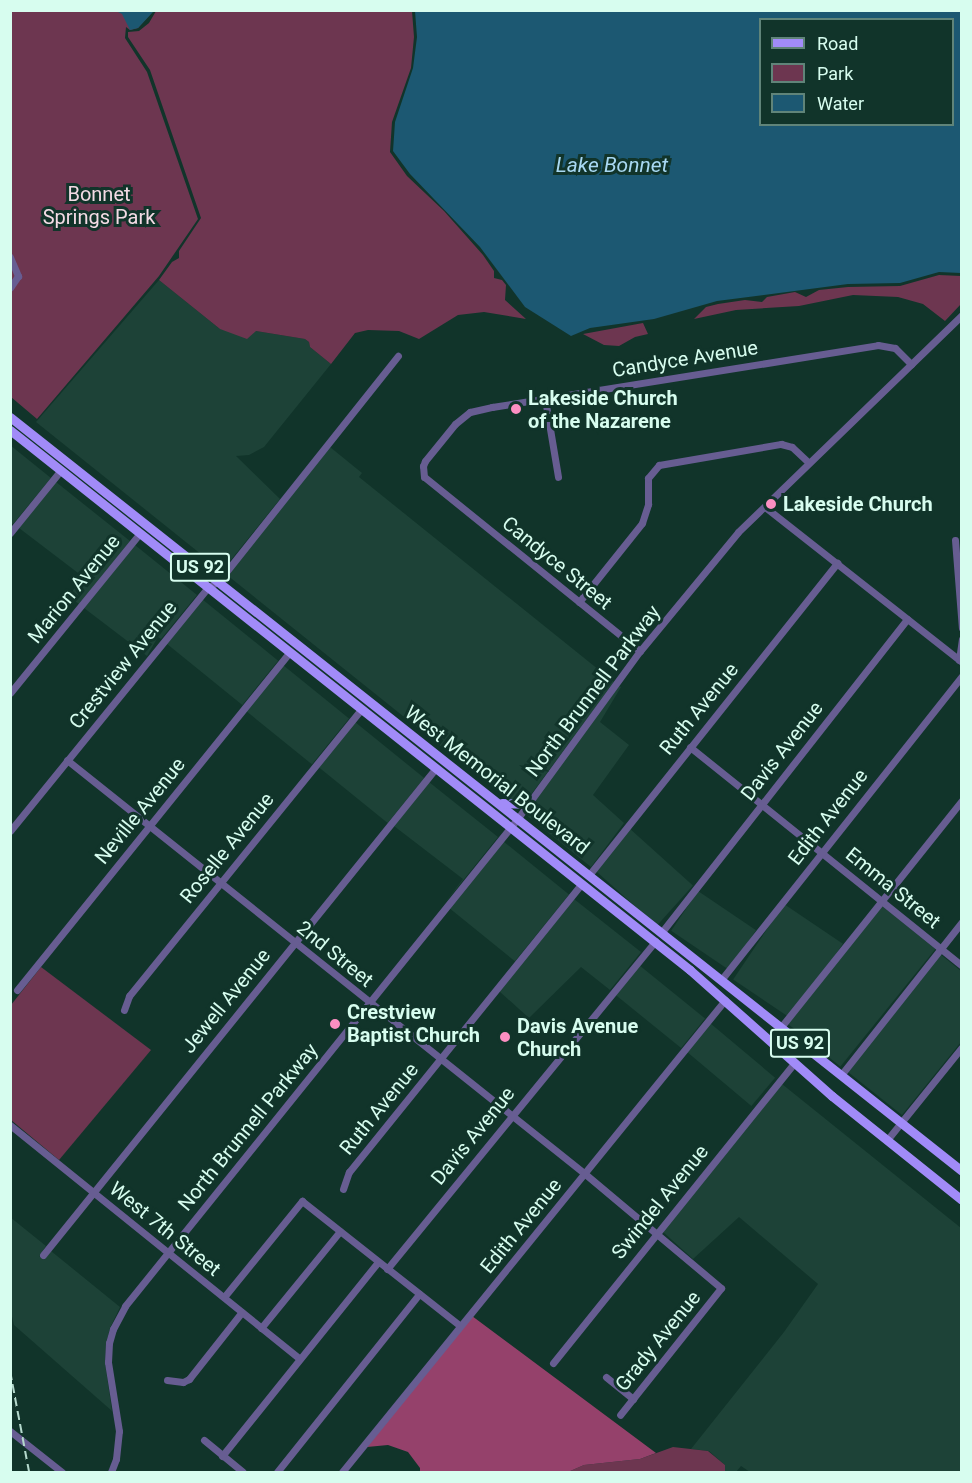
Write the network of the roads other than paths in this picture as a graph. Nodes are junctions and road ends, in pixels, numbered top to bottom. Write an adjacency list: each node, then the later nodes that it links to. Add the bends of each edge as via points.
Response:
1 (10, 257): 2 (street, via 18,276)
2 (10, 288)
3 (962, 315): 5 (street, North Brunnell Parkway)
4 (398, 356): 20 (street, Crestview Avenue)
5 (911, 364): 6 (street, Candyce Avenue, via 896,348 878,345); 10 (street, North Brunnell Parkway)
6 (545, 399): 12 (street); 13 (street, Candyce Avenue, via 470,412 455,424 425,461 422,472)
7 (10, 417): 9 (main road, West Memorial Boulevard / US 92)
8 (10, 429): 9 (main road, via 54,459); 11 (main road, West Memorial Boulevard / US 92)
9 (68, 462): 15 (main road, West Memorial Boulevard / US 92)
10 (809, 463): 14 (street, North Brunnell Parkway); 22 (street, via 792,447 781,444 659,465 648,478 648,504 642,523)
11 (61, 470): 15 (main road, via 74,474 132,518); 16 (street); 17 (main road, West Memorial Boulevard / US 92)
12 (558, 477)
13 (452, 501): 22 (street, Candyce Street)
14 (765, 507): 19 (street); 26 (street, North Brunnell Parkway, via 738,532)
15 (145, 523): 20 (main road, West Memorial Boulevard / US 92)
16 (10, 533)
17 (140, 534): 21 (main road, West Memorial Boulevard / US 92); 30 (street, Marion Avenue)
18 (955, 540): 24 (street)
19 (837, 563): 23 (street); 35 (street, Ruth Avenue)
20 (218, 582): 21 (street, Crestview Avenue); 32 (main road, West Memorial Boulevard / US 92)
21 (208, 587): 27 (main road, West Memorial Boulevard / US 92); 36 (street, Crestview Avenue)
22 (579, 602): 26 (street, Candyce Street)
23 (907, 619): 28 (street); 41 (street, Davis Avenue)
24 (962, 628)
25 (962, 639): 28 (street)
26 (640, 651): 40 (street, North Brunnell Parkway)
27 (290, 652): 31 (main road, West Memorial Boulevard / US 92); 43 (street, Neville Avenue)
28 (960, 661)
29 (962, 676): 46 (street, Edith Avenue)
30 (10, 693)
31 (341, 694): 32 (main road); 33 (main road, West Memorial Boulevard / US 92)
32 (369, 701): 34 (main road, West Memorial Boulevard / US 92)
33 (361, 709): 34 (main road); 37 (main road, West Memorial Boulevard / US 92); 48 (street, Roselle Avenue)
34 (390, 718): 39 (main road, West Memorial Boulevard / US 92)
35 (690, 747): 41 (street, Emma Street); 47 (street, Ruth Avenue)
36 (67, 760): 43 (street, 2nd Street); 45 (street, Crestview Avenue)
37 (436, 768): 44 (main road, West Memorial Boulevard / US 92); 55 (street, Jewell Avenue)
38 (962, 800): 50 (street)
39 (496, 801): 40 (main road); 42 (main road, West Memorial Boulevard / US 92)
40 (529, 804): 42 (street, North Brunnell Parkway)
41 (761, 804): 46 (street, Emma Street); 53 (street, Davis Avenue)
42 (518, 818): 44 (street, North Brunnell Parkway); 47 (main road, West Memorial Boulevard / US 92)
43 (149, 826): 48 (street, 2nd Street); 60 (street, Neville Avenue)
44 (510, 827): 49 (main road, West Memorial Boulevard / US 92); 62 (street, North Brunnell Parkway)
45 (10, 831)
46 (822, 851): 50 (street, Emma Street); 59 (street, Edith Avenue)
47 (589, 875): 53 (main road, West Memorial Boulevard / US 92)
48 (220, 883): 55 (street, 2nd Street); 63 (street, Roselle Avenue, via 129,996)
49 (581, 884): 52 (main road, West Memorial Boulevard / US 92); 66 (street, Ruth Avenue)
50 (881, 900): 57 (street, Emma Street); 64 (street)
51 (962, 922): 57 (street)
52 (640, 929): 53 (main road); 54 (main road, West Memorial Boulevard / US 92)
53 (662, 933): 56 (main road, West Memorial Boulevard / US 92)
54 (654, 941): 56 (main road); 61 (main road, West Memorial Boulevard / US 92); 69 (street, Davis Avenue)
55 (294, 943): 62 (street, 2nd Street); 76 (street, Jewell Avenue)
56 (678, 945): 59 (main road, West Memorial Boulevard / US 92)
57 (940, 949): 58 (street, Emma Street); 68 (street)
58 (962, 966)
59 (721, 980): 64 (main road, West Memorial Boulevard / US 92)
60 (17, 990)
61 (725, 1000): 67 (main road, US 92); 74 (street, Edith Avenue)
62 (369, 1003): 66 (street, 2nd Street); 80 (street, North Brunnell Parkway)
63 (124, 1010)
64 (781, 1027): 68 (main road, West Memorial Boulevard / US 92)
65 (962, 1047): 70 (street)
66 (440, 1060): 69 (street, 2nd Street); 75 (street, Ruth Avenue, via 349,1172)
67 (794, 1063): 72 (main road, US 92); 79 (street, Swindel Avenue)
68 (841, 1075): 70 (main road, West Memorial Boulevard / US 92)
69 (512, 1116): 74 (street, 2nd Street); 83 (street, Davis Avenue)
70 (900, 1123): 72 (street); 73 (main road, West Memorial Boulevard / US 92)
71 (10, 1125): 76 (street, West 7th Street)
72 (886, 1140): 77 (main road, US 92)
73 (962, 1171)
74 (584, 1173): 79 (street, 2nd Street); 88 (street, Edith Avenue)
75 (343, 1189)
76 (94, 1192): 80 (street, West 7th Street); 81 (street, Jewell Avenue)
77 (962, 1200)
78 (339, 1231): 82 (street); 86 (street, via 302,1201); 89 (street)
79 (656, 1233): 84 (street, 2nd Street); 91 (street, Swindel Avenue)
80 (168, 1252): 86 (street, West 7th Street); 100 (street, North Brunnell Parkway, via 125,1306 112,1330 108,1362 118,1446)
81 (43, 1255)
82 (378, 1263): 83 (street); 90 (street)
83 (387, 1269): 85 (street)
84 (721, 1288): 94 (street, Grady Avenue)
85 (418, 1294): 88 (street); 102 (street)
86 (224, 1297): 87 (street, West 7th Street)
87 (242, 1312): 89 (street, West 7th Street); 93 (street, via 189,1379)
88 (460, 1326): 103 (street, Edith Avenue)
89 (261, 1328): 90 (street, West 7th Street)
90 (299, 1358): 98 (street)
91 (553, 1363)
92 (606, 1377): 94 (street)
93 (167, 1380)
94 (633, 1399): 95 (street, Grady Avenue)
95 (620, 1415)
96 (10, 1431): 99 (street)
97 (204, 1440): 98 (street)
98 (222, 1456): 101 (street)
99 (62, 1473)
100 (111, 1473)
101 (243, 1473)
102 (277, 1473)
103 (342, 1473)

